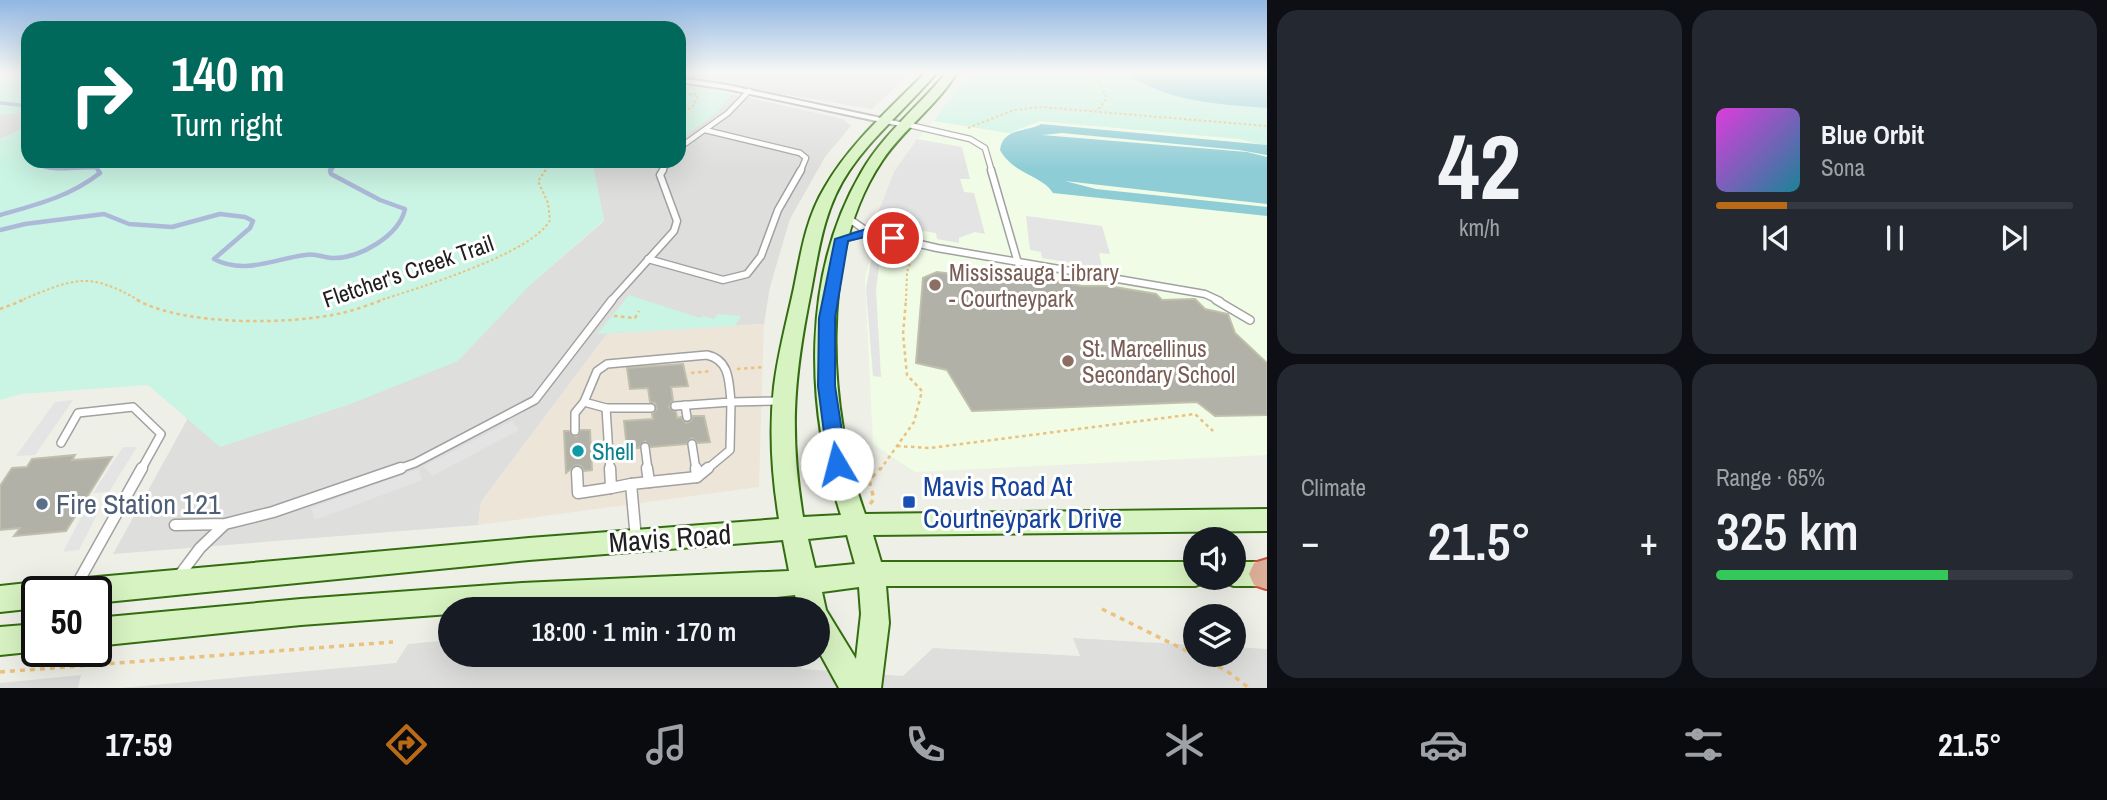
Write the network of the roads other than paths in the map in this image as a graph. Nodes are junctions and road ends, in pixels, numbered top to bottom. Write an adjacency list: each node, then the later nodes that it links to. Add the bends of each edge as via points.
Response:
1 (736, 104): 7 (lane)
2 (810, 104): 5 (street)
3 (901, 104): 5 (main road)
4 (923, 104): 6 (main road)
5 (885, 120): 6 (street); 16 (main road, via 822,206 787,359)
6 (905, 124): 10 (main road, via 869,172); 14 (lane, via 970,139 985,148)
7 (705, 130): 8 (lane); 13 (lane, via 800,153 805,163 778,209 764,252 746,275 723,280)
8 (686, 144)
9 (664, 168): 13 (lane, via 660,175 677,221 674,231)
10 (847, 217): 11 (lane); 12 (main road)
11 (869, 232): 12 (lane); 14 (lane)
12 (842, 239): 37 (main road, via 827,318 826,386 837,464)
13 (648, 259): 36 (lane, via 535,400 415,463)
14 (1018, 263): 15 (lane, via 1205,295)
15 (1250, 320)
16 (784, 401): 18 (lane); 39 (main road)
17 (584, 402): 18 (lane, via 597,371 607,364 707,355 728,369); 21 (lane); 26 (lane, via 575,413)
18 (731, 402): 19 (lane); 31 (lane, via 730,450)
19 (685, 405): 20 (lane); 24 (lane)
20 (675, 406)
21 (606, 408): 22 (lane); 34 (lane)
22 (640, 408): 23 (lane); 25 (lane)
23 (651, 408)
24 (687, 417)
25 (642, 419)
26 (575, 431)
27 (61, 443): 43 (lane, via 78,413 119,408 133,407 162,434)
28 (692, 444): 31 (lane)
29 (645, 447): 32 (lane)
30 (577, 472): 34 (lane, via 579,494)
31 (697, 477): 32 (lane)
32 (649, 482): 33 (lane)
33 (631, 484): 34 (lane); 40 (lane)
34 (611, 488)
35 (1267, 520): 37 (main road, Mavis Road)
36 (225, 524): 38 (lane); 44 (lane, via 190,559)
37 (857, 524): 39 (main road, Mavis Road); 42 (main road)
38 (175, 525)
39 (793, 530): 40 (main road, Mavis Road); 45 (main road)
40 (636, 541): 44 (main road, Mavis Road)
41 (1183, 574): 42 (main road, Mavis Road)
42 (870, 575): 45 (main road, Mavis Road); 55 (main road, via 875,613)
43 (83, 576)
44 (174, 583): 46 (main road, Mavis Road)
45 (804, 583): 48 (main road); 50 (main road, Mavis Road, via 522,596)
46 (112, 589)
47 (21, 597): 49 (main road)
48 (809, 597)
49 (0, 599)
50 (112, 630)
51 (21, 639): 52 (main road)
52 (0, 641)
53 (830, 643): 54 (main road)
54 (856, 688)
55 (866, 688)

